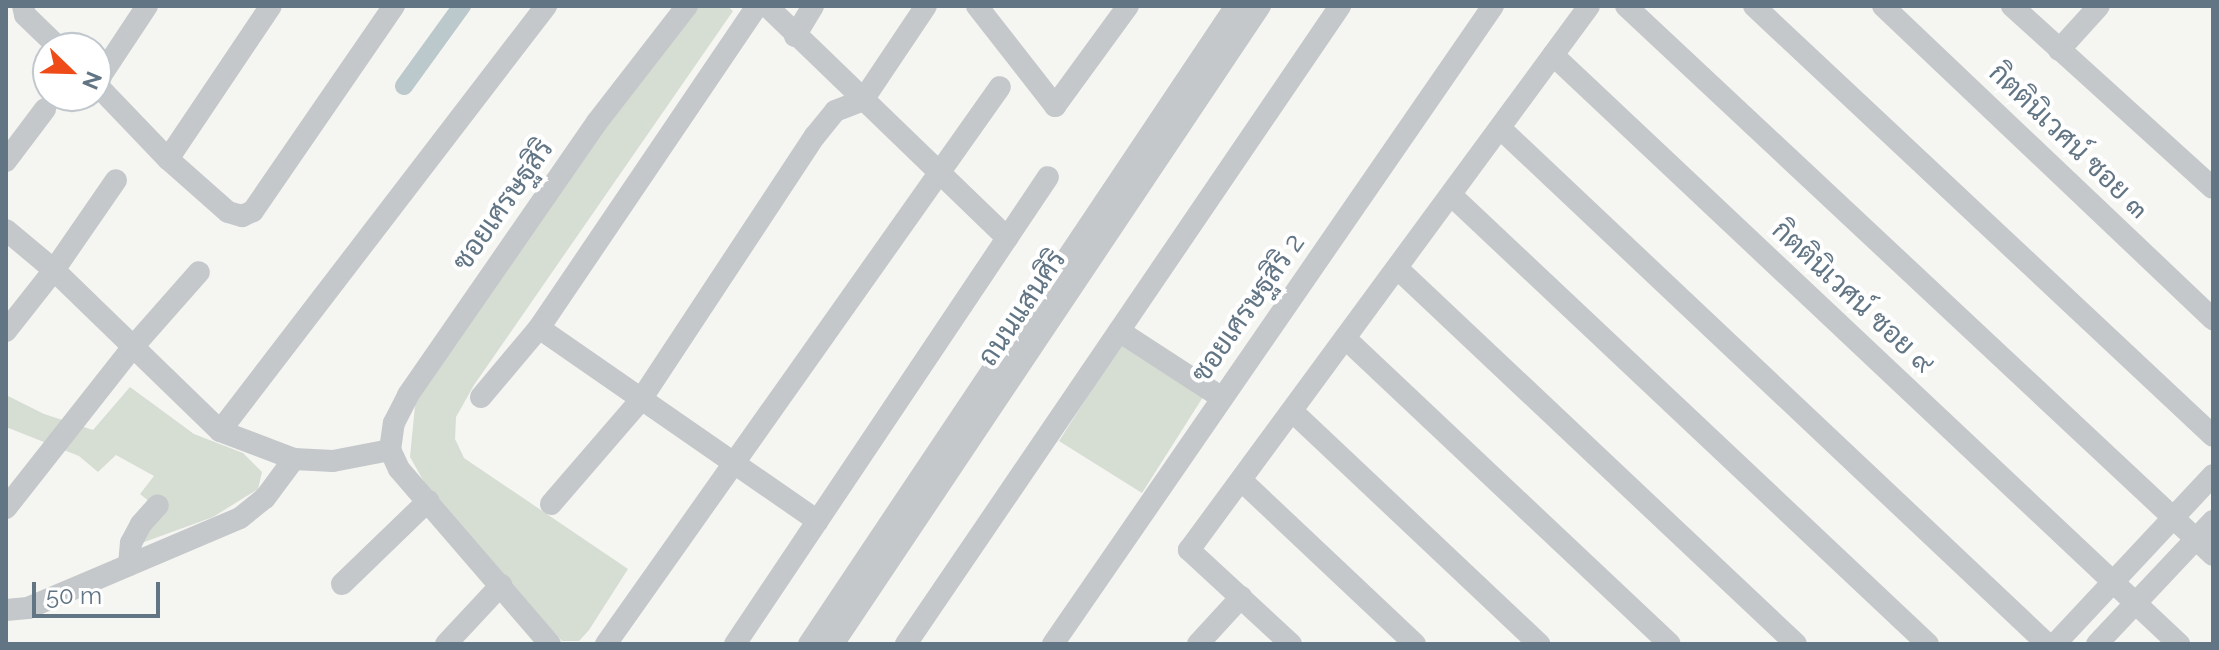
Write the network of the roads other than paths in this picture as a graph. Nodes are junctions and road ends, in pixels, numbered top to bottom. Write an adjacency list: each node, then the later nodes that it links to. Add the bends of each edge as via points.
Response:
1 (23, 6): 23 (street)
2 (147, 6): 27 (street)
3 (271, 6): 34 (street)
4 (394, 6): 34 (street, via 253,211 242,216 228,212)
5 (546, 6): 56 (street)
6 (687, 6): 58 (street, ซอยเศรษฐสิริ, via 597,122 408,395 394,423)
7 (757, 6): 47 (street)
8 (767, 6): 24 (street)
9 (813, 6): 24 (street)
10 (926, 6): 30 (street)
11 (977, 6): 12 (street, via 1055,106)
12 (1128, 6)
13 (1236, 6): 28 (street, ถนนแสนศิริ)
14 (1260, 6): 28 (street, ถนนแสนศิริ)
15 (1340, 6): 49 (street)
16 (1493, 6): 53 (street, ซอยเศรษฐสิริ 2)
17 (1589, 6): 26 (street)
18 (1626, 6): 67 (street)
19 (1754, 6): 57 (street)
20 (1883, 6): 46 (street, กิตตินิเวศน์ ซอย ๓)
21 (2012, 6): 25 (street)
22 (2099, 6): 25 (street)
23 (43, 32)
24 (795, 36): 30 (street)
25 (2059, 50): 39 (street)
26 (1553, 55): 33 (street); 73 (street, กิตตินิเวศน์ ซอย ๙)
27 (112, 60)
28 (1208, 65): 76 (street, ถนนแสนศิริ)
29 (1000, 87): 36 (street)
30 (863, 100): 36 (street); 54 (street, via 835,111 815,136)
31 (112, 101): 34 (street)
32 (43, 112): 35 (street)
33 (1500, 128): 40 (street); 95 (street)
34 (168, 159)
35 (6, 161)
36 (939, 170): 42 (street); 60 (street)
37 (1048, 177): 42 (street)
38 (116, 180): 44 (street)
39 (2213, 188)
40 (1451, 195): 43 (street); 94 (street)
41 (6, 230): 44 (street)
42 (1007, 238): 68 (street)
43 (1397, 268): 50 (street); 93 (street)
44 (54, 270): 48 (street); 51 (street)
45 (199, 272): 51 (street)
46 (2213, 319)
47 (539, 328): 52 (street); 54 (street)
48 (6, 331)
49 (1119, 331): 53 (street); 86 (street)
50 (1345, 338): 55 (street); 92 (street)
51 (132, 348): 56 (street); 66 (street)
52 (481, 397)
53 (1222, 398): 87 (street, ซอยเศรษฐสิริ 2)
54 (640, 401): 60 (street); 64 (street)
55 (1292, 411): 62 (street); 91 (street)
56 (220, 431): 59 (street)
57 (2213, 436)
58 (390, 450): 59 (street, via 333,461); 63 (street, via 399,469)
59 (294, 459): 72 (street, via 265,498 240,518)
60 (732, 461): 68 (street); 82 (street)
61 (2213, 475): 67 (street)
62 (1241, 480): 77 (street, via 1189,550); 90 (street)
63 (428, 501): 74 (street); 75 (street)
64 (551, 504)
65 (158, 505): 72 (street, via 131,543)
66 (6, 508)
67 (2173, 518): 70 (street); 73 (street)
68 (818, 521): 83 (street)
69 (2213, 521): 70 (street)
70 (2196, 539): 71 (street); 78 (street)
71 (2213, 555)
72 (129, 565): 79 (street, via 28,608)
73 (2112, 583): 78 (street, กิตตินิเวศน์ ซอย ๙); 96 (street)
74 (342, 584)
75 (501, 585): 80 (street); 81 (street)
76 (853, 596): 84 (street, ถนนแสนศิริ); 85 (street, ถนนแสนศิริ)
77 (1241, 597): 88 (street); 89 (street)
78 (2135, 603): 97 (street); 98 (street, กิตตินิเวศน์ ซอย ๙)
79 (6, 610)
80 (446, 644)
81 (550, 644)
82 (606, 644)
83 (735, 644)
84 (809, 644)
85 (833, 644)
86 (906, 644)
87 (1053, 644)
88 (1198, 644)
89 (1291, 644)
90 (1415, 644)
91 (1539, 644)
92 (1670, 644)
93 (1796, 644)
94 (1928, 644)
95 (2047, 644)
96 (2055, 644)
97 (2097, 644)
98 (2179, 644)

